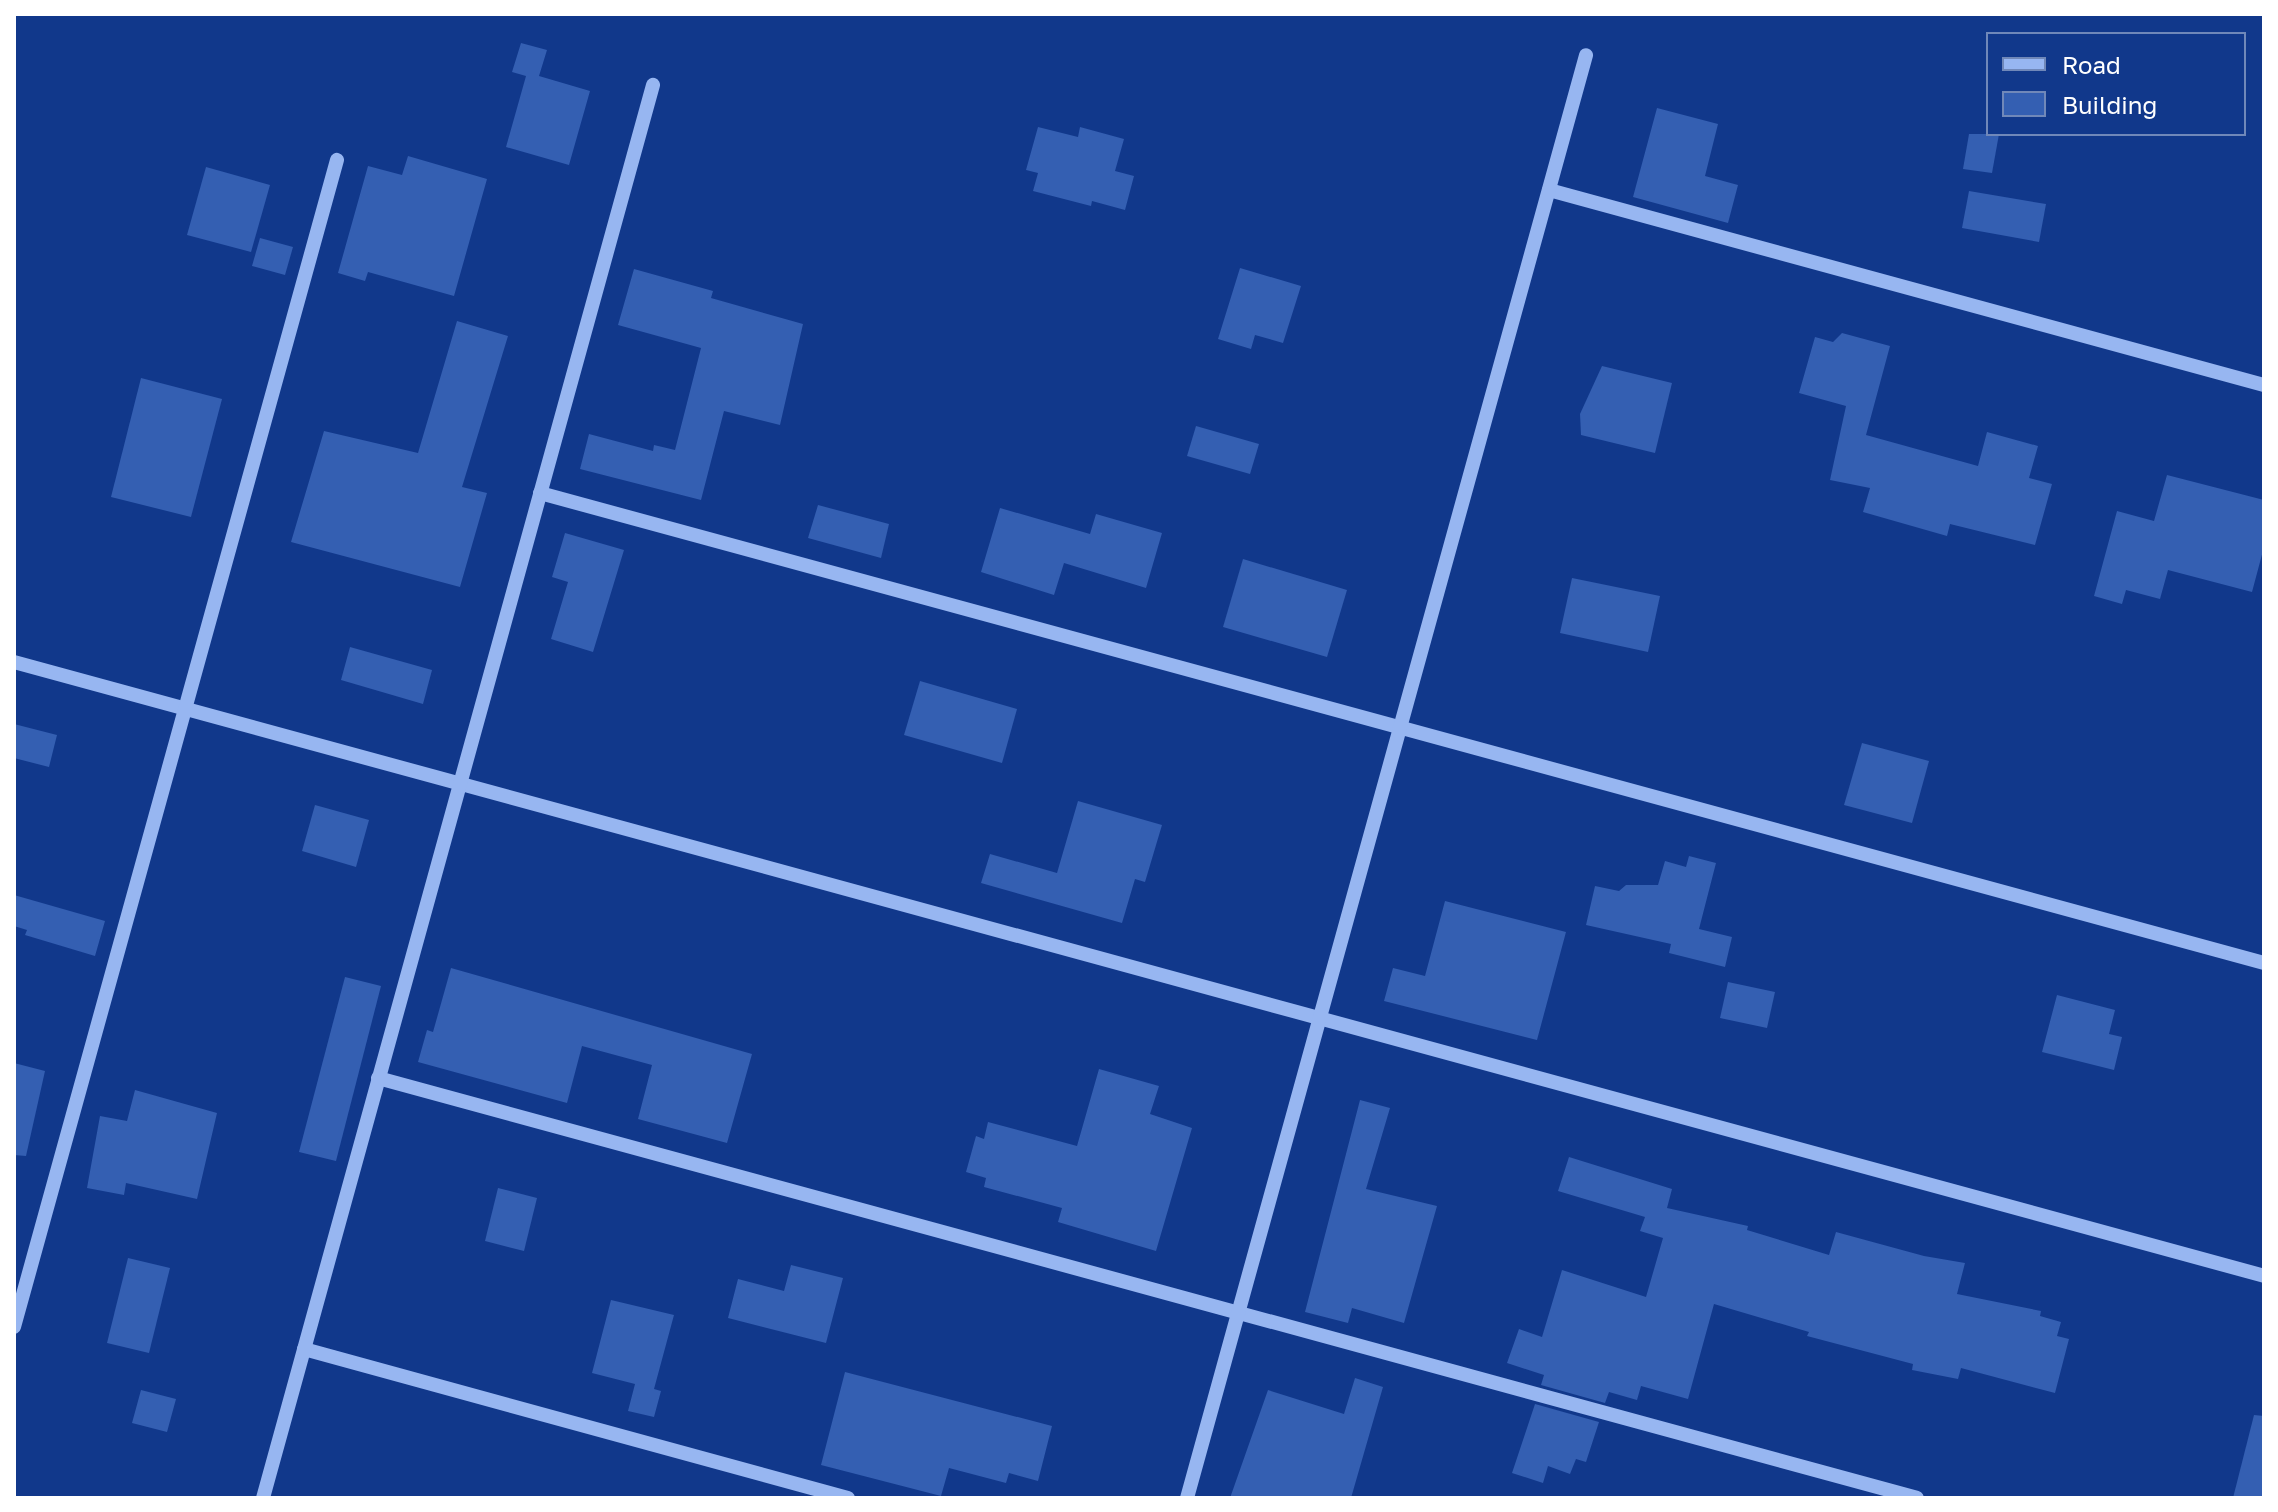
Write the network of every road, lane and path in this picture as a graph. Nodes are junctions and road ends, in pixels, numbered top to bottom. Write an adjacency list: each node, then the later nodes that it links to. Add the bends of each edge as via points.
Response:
1 (1586, 55): 4 (street)
2 (653, 85): 6 (street)
3 (337, 160): 8 (street)
4 (1549, 190): 5 (street); 9 (street)
5 (2264, 385)
6 (540, 493): 9 (street); 10 (street)
7 (14, 662): 8 (street)
8 (185, 708): 10 (street); 16 (street)
9 (1400, 728): 11 (street); 12 (street)
10 (460, 783): 12 (street); 13 (street)
11 (2264, 963)
12 (1320, 1018): 14 (street); 15 (street)
13 (378, 1078): 15 (street); 17 (street)
14 (2264, 1276)
15 (1238, 1313): 20 (street); 21 (street)
16 (14, 1327)
17 (304, 1349): 18 (street); 19 (street)
18 (263, 1498)
19 (848, 1498)
20 (1187, 1498)
21 (1917, 1498)

